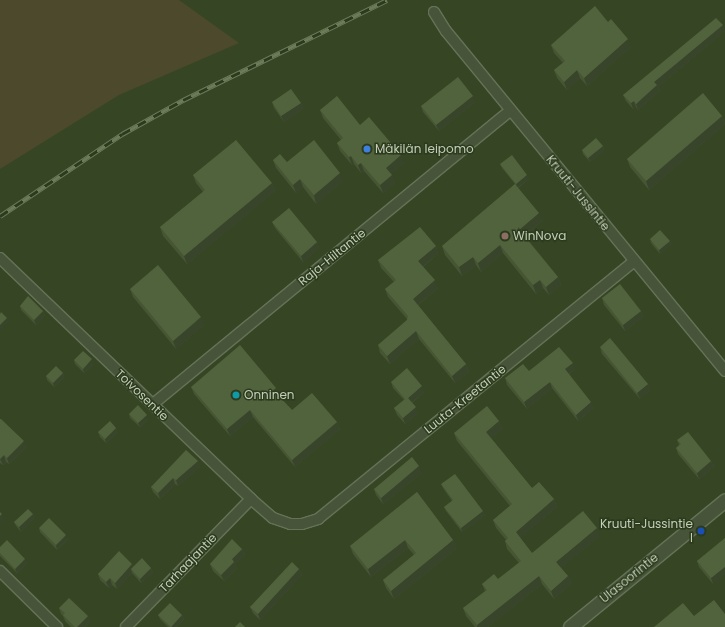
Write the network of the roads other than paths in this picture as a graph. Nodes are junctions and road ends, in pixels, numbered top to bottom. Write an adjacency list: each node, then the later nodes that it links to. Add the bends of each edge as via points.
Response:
1 (434, 12): 2 (street, Kruuti-Jussintie, via 446,32)
2 (511, 110): 4 (street, Kruuti-Jussintie); 6 (street, Raja-Hiltantie)
3 (0, 258): 6 (street, Toivosentie)
4 (634, 261): 5 (street, Kruuti-Jussintie); 9 (street, Luuta-Kreetantie, via 318,519 302,524)
5 (725, 372)
6 (153, 404): 7 (street, Toivosentie)
7 (251, 499): 9 (street, Toivosentie, via 273,518); 12 (street, Tarhaajantie)
8 (725, 500): 13 (street, Ulasoorintie)
9 (290, 524)
10 (0, 571): 11 (street)
11 (57, 627)
12 (126, 627)
13 (570, 627)

